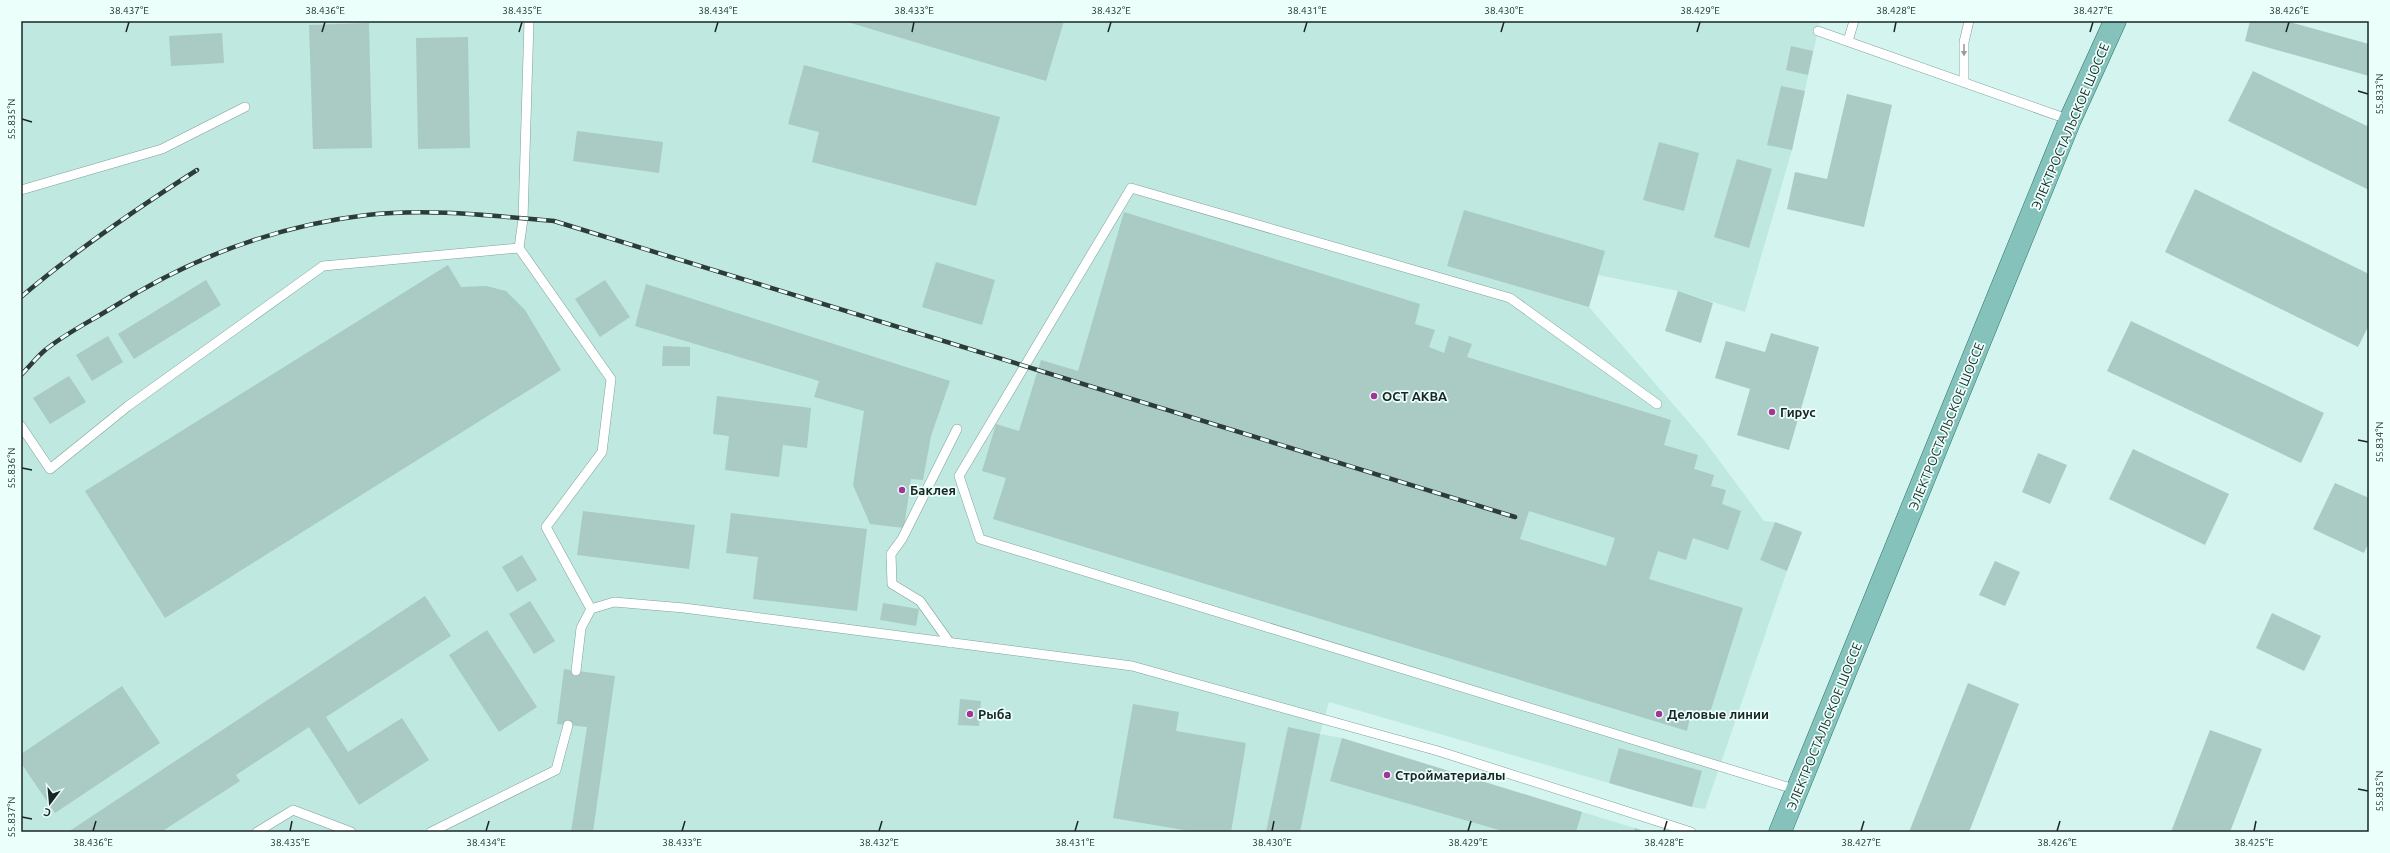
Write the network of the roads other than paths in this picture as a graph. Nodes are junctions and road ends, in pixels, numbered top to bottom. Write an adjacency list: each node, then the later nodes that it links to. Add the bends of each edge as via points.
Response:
1 (529, 21): 11 (lane)
2 (1854, 21): 6 (lane)
3 (1970, 21): 7 (lane, one-way to 7, via 1964,42)
4 (2115, 21): 9 (main road, ЭЛЕКТРОСТАЛЬСКОЕ ШОССЕ)
5 (1818, 31): 6 (lane)
6 (1848, 41): 7 (lane)
7 (1964, 81): 9 (lane)
8 (246, 108): 10 (lane, via 162,149)
9 (2070, 120): 19 (main road, ЭЛЕКТРОСТАЛЬСКОЕ ШОССЕ)
10 (21, 190)
11 (520, 248): 13 (lane, via 323,266 128,406 50,469); 15 (lane, via 611,379 602,452 546,527)
12 (1657, 404): 19 (lane, via 1510,298 1132,188 959,476 980,539)
13 (21, 426)
14 (958, 429): 16 (lane, via 902,539 891,554 892,584 920,601)
15 (591, 609): 16 (lane, via 614,602 684,608); 17 (lane, via 581,628)
16 (950, 643): 23 (lane, via 1132,666 1438,751)
17 (576, 671)
18 (568, 725): 22 (lane, via 556,770)
19 (1798, 790): 24 (main road, ЭЛЕКТРОСТАЛЬСКОЕ ШОССЕ)
20 (257, 832): 21 (lane, via 293,810)
21 (351, 832)
22 (431, 832)
23 (1691, 832)
24 (1780, 832)

